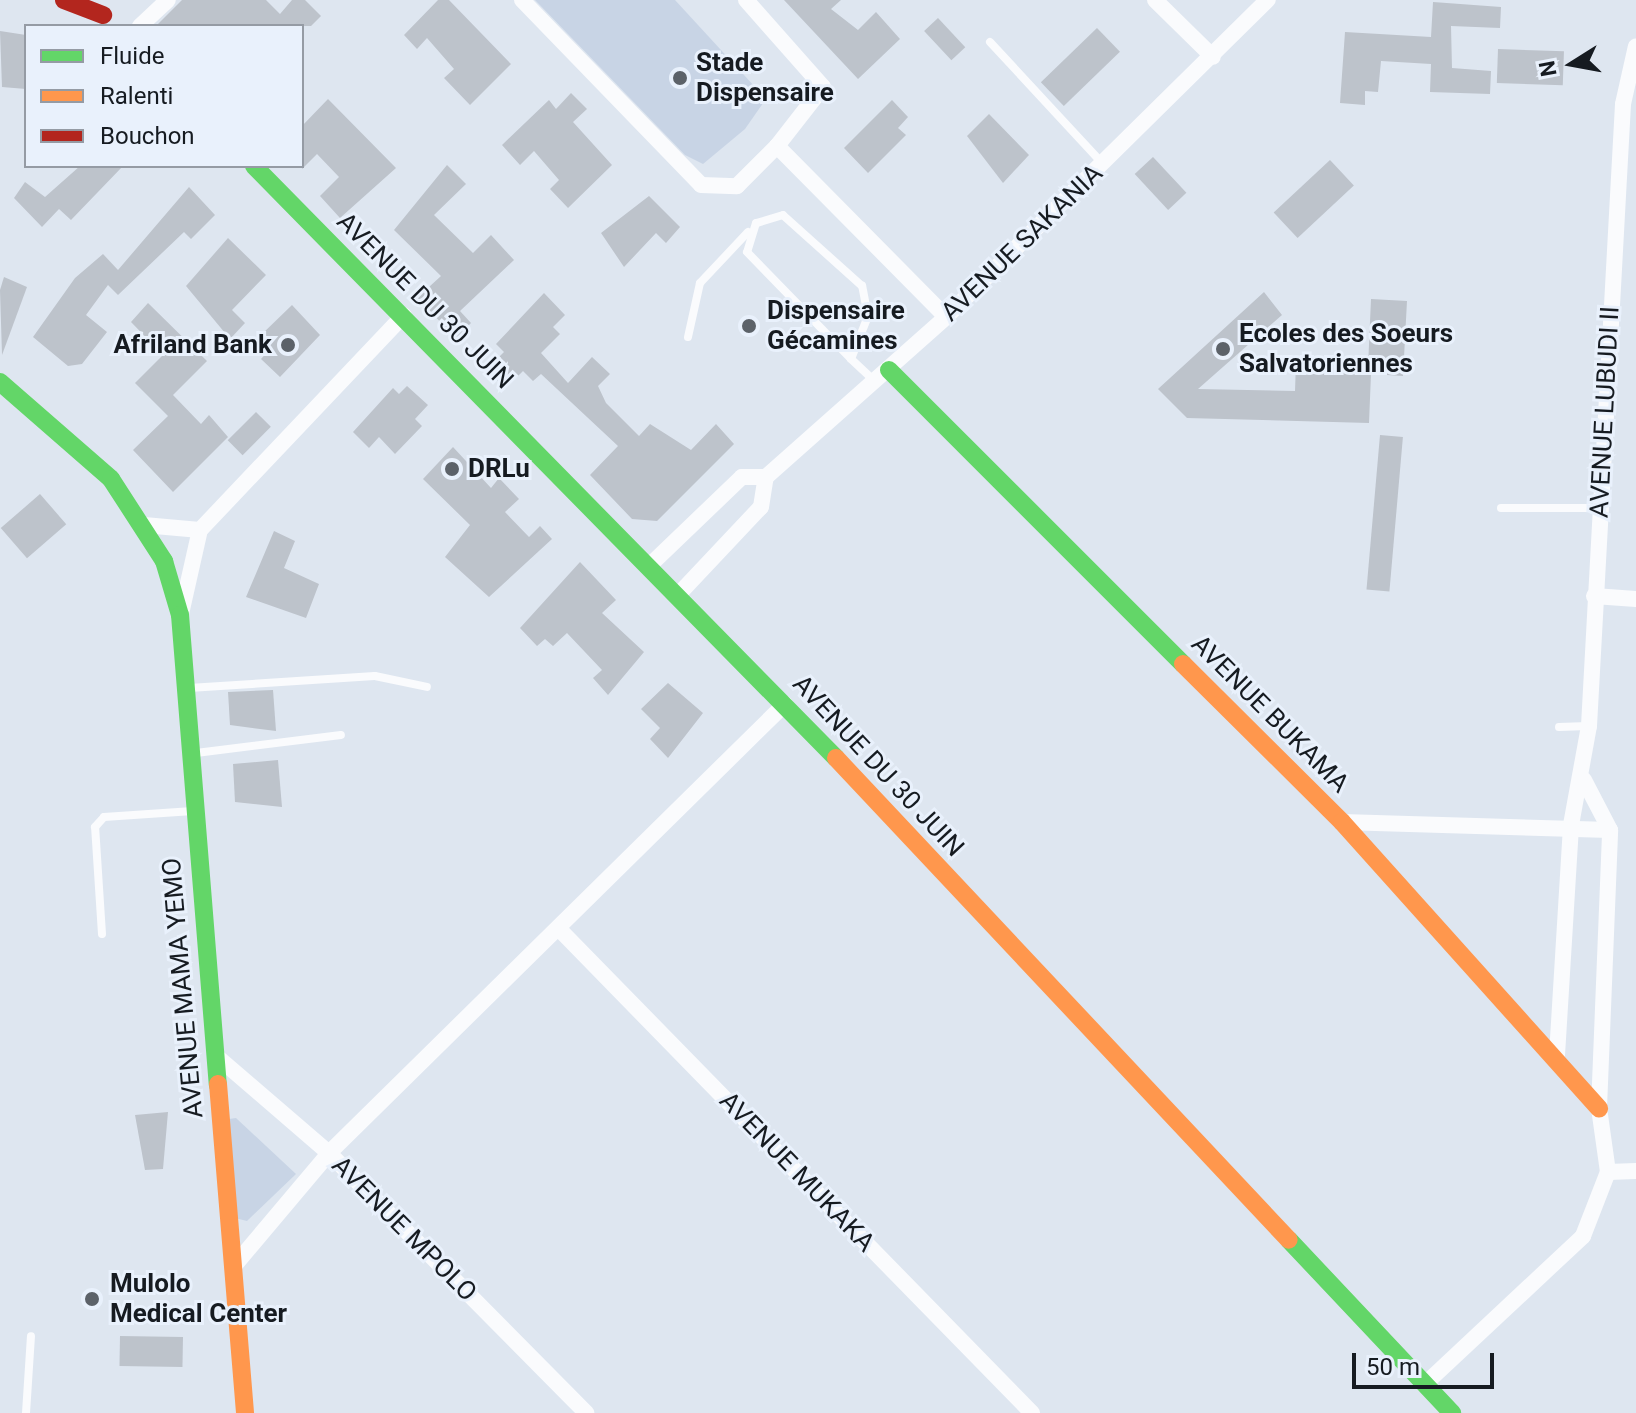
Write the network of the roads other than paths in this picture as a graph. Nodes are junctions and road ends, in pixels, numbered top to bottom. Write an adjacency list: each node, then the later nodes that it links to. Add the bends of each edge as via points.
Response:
1 (64, 0): 7 (street)
2 (168, 0): 8 (street)
3 (522, 0): 13 (street, via 701,185 737,186)
4 (746, 0): 13 (street, via 823,87)
5 (1155, 0): 11 (street)
6 (1268, 0): 11 (street, AVENUE SAKANIA)
7 (104, 14)
8 (142, 24)
9 (990, 42): 14 (lane)
10 (1636, 46): 12 (street, AVENUE LUBUDI II)
11 (1213, 57): 14 (street, AVENUE SAKANIA)
12 (1629, 104): 25 (street, AVENUE LUBUDI II)
13 (777, 146): 18 (street)
14 (1103, 164): 18 (street, AVENUE SAKANIA)
15 (256, 168): 17 (street, AVENUE DU 30 JUIN)
16 (748, 232): 19 (lane, via 700,283); 20 (lane, via 754,261); 20 (lane, via 783,215 862,286 868,316)
17 (404, 315): 27 (street); 28 (street, AVENUE DU 30 JUIN)
18 (946, 317): 21 (street, AVENUE SAKANIA)
19 (688, 337)
20 (851, 359): 21 (lane)
21 (882, 376): 23 (street, AVENUE SAKANIA); 42 (street, AVENUE BUKAMA)
22 (0, 382): 26 (street, AVENUE MAMA YEMO, via 111,479)
23 (766, 477): 28 (street, via 742,477); 29 (street, via 761,507)
24 (1501, 508): 25 (lane)
25 (1600, 508): 30 (street, AVENUE LUBUDI II)
26 (144, 525): 27 (street); 32 (street, AVENUE MAMA YEMO, via 164,561)
27 (200, 530): 32 (street)
28 (648, 567): 29 (street, AVENUE DU 30 JUIN)
29 (677, 596): 35 (street, AVENUE DU 30 JUIN)
30 (1594, 596): 31 (street); 36 (street, AVENUE LUBUDI II)
31 (1636, 599)
32 (180, 615): 34 (street, AVENUE MAMA YEMO)
33 (427, 687): 34 (lane, via 375,676)
34 (188, 688): 39 (street, AVENUE MAMA YEMO)
35 (785, 704): 45 (street); 55 (street, AVENUE DU 30 JUIN)
36 (1589, 726): 37 (lane); 40 (street, AVENUE LUBUDI II)
37 (1559, 727)
38 (341, 735): 39 (lane)
39 (191, 753): 41 (street, AVENUE MAMA YEMO)
40 (1584, 780): 43 (street, AVENUE LUBUDI II); 44 (street)
41 (194, 811): 46 (lane, via 104,817 95,827); 47 (street, AVENUE MAMA YEMO)
42 (1342, 822): 43 (street); 48 (street, AVENUE BUKAMA)
43 (1571, 825): 44 (street); 48 (street, AVENUE LUBUDI II)
44 (1610, 830): 49 (street)
45 (561, 931): 50 (street); 59 (street, AVENUE MUKAKA)
46 (102, 934)
47 (215, 1055): 50 (street, AVENUE MPOLO); 53 (street, AVENUE MAMA YEMO)
48 (1557, 1055): 49 (street, AVENUE BUKAMA)
49 (1599, 1108): 52 (street)
50 (329, 1153): 53 (street); 58 (street, AVENUE MPOLO)
51 (1636, 1171): 52 (street)
52 (1608, 1172): 55 (street, via 1583,1236)
53 (234, 1266): 57 (street, AVENUE MAMA YEMO)
54 (31, 1336): 56 (lane)
55 (1424, 1385): 60 (street, AVENUE DU 30 JUIN)
56 (26, 1413)
57 (245, 1413)
58 (586, 1413)
59 (1032, 1413)
60 (1452, 1413)

